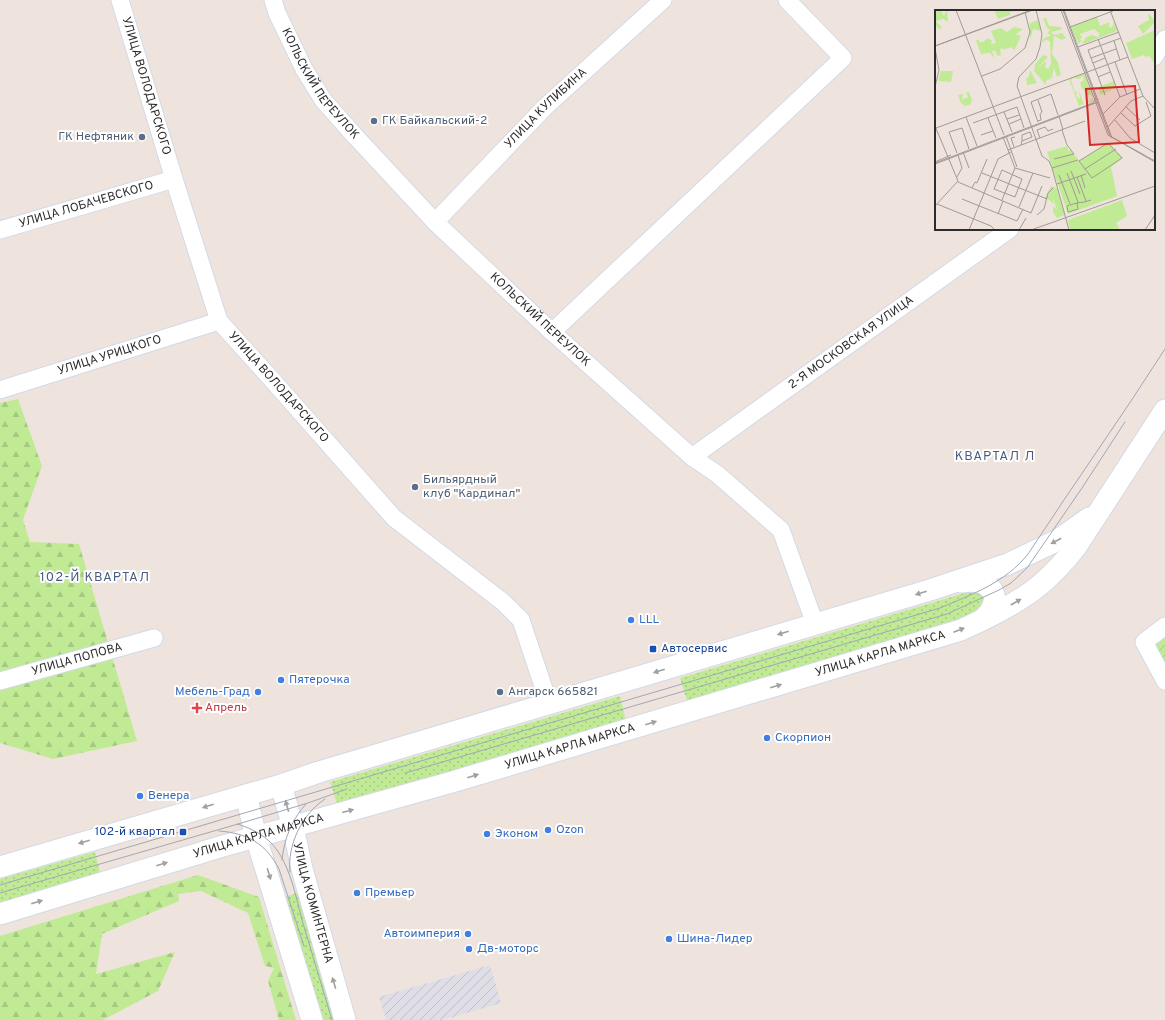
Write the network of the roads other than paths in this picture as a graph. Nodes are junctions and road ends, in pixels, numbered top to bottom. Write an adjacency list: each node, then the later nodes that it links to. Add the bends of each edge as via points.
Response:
1 (120, 0): 7 (street, УЛИЦА ВОЛОДАРСКОГО)
2 (273, 0): 8 (street, КОЛЬСКИЙ ПЕРЕУЛОК, via 304,69 323,100)
3 (664, 0): 8 (street, УЛИЦА КУЛИБИНА, via 545,107)
4 (787, 0): 12 (street, via 843,58)
5 (1165, 39): 6 (street)
6 (1155, 55)
7 (174, 179): 9 (street, УЛИЦА ЛОБАЧЕВСКОГО); 11 (street, УЛИЦА ВОЛОДАРСКОГО)
8 (435, 222): 12 (street, КОЛЬСКИЙ ПЕРЕУЛОК)
9 (0, 230)
10 (1009, 230): 15 (street, 2-Я МОСКОВСКАЯ УЛИЦА)
11 (219, 321): 13 (street, УЛИЦА УРИЦКОГО); 24 (street, УЛИЦА ВОЛОДАРСКОГО, via 394,518 503,602 521,620)
12 (552, 332): 15 (street, КОЛЬСКИЙ ПЕРЕУЛОК)
13 (0, 390)
14 (1165, 410): 16 (street, УЛИЦА КАРЛА МАРКСА)
15 (692, 457): 19 (street, КОЛЬСКИЙ ПЕРЕУЛОК, via 717,474 781,530)
16 (1099, 510): 17 (street, УЛИЦА КАРЛА МАРКСА, one-way to 17, via 1058,540 1008,564); 18 (street, УЛИЦА КАРЛА МАРКСА, one-way to 16, via 1026,596 1052,575 1076,547)
17 (945, 585): 18 (street, via 971,582 989,586 993,593 993,606); 19 (street, УЛИЦА КАРЛА МАРКСА, one-way to 19)
18 (981, 621): 27 (street, УЛИЦА КАРЛА МАРКСА, one-way to 18, via 950,634)
19 (816, 624): 24 (street, УЛИЦА КАРЛА МАРКСА, one-way to 24)
20 (1165, 626): 23 (street, via 1144,642)
21 (154, 638): 22 (street, УЛИЦА ПОПОВА)
22 (0, 681)
23 (1165, 681)
24 (549, 704): 25 (street, УЛИЦА КАРЛА МАРКСА)
25 (281, 785): 26 (street, УЛИЦА КАРЛА МАРКСА); 27 (street, УЛИЦА КОМИНТЕРНА, one-way to 25)
26 (246, 795): 28 (street); 29 (street, УЛИЦА КАРЛА МАРКСА, one-way to 29)
27 (293, 827): 28 (street, УЛИЦА КАРЛА МАРКСА); 32 (street, УЛИЦА КОМИНТЕРНА, one-way to 27, via 302,869)
28 (256, 837): 30 (street, УЛИЦА КАРЛА МАРКСА, one-way to 28); 31 (street, one-way to 31)
29 (0, 867)
30 (0, 914)
31 (312, 1020)
32 (345, 1020)

